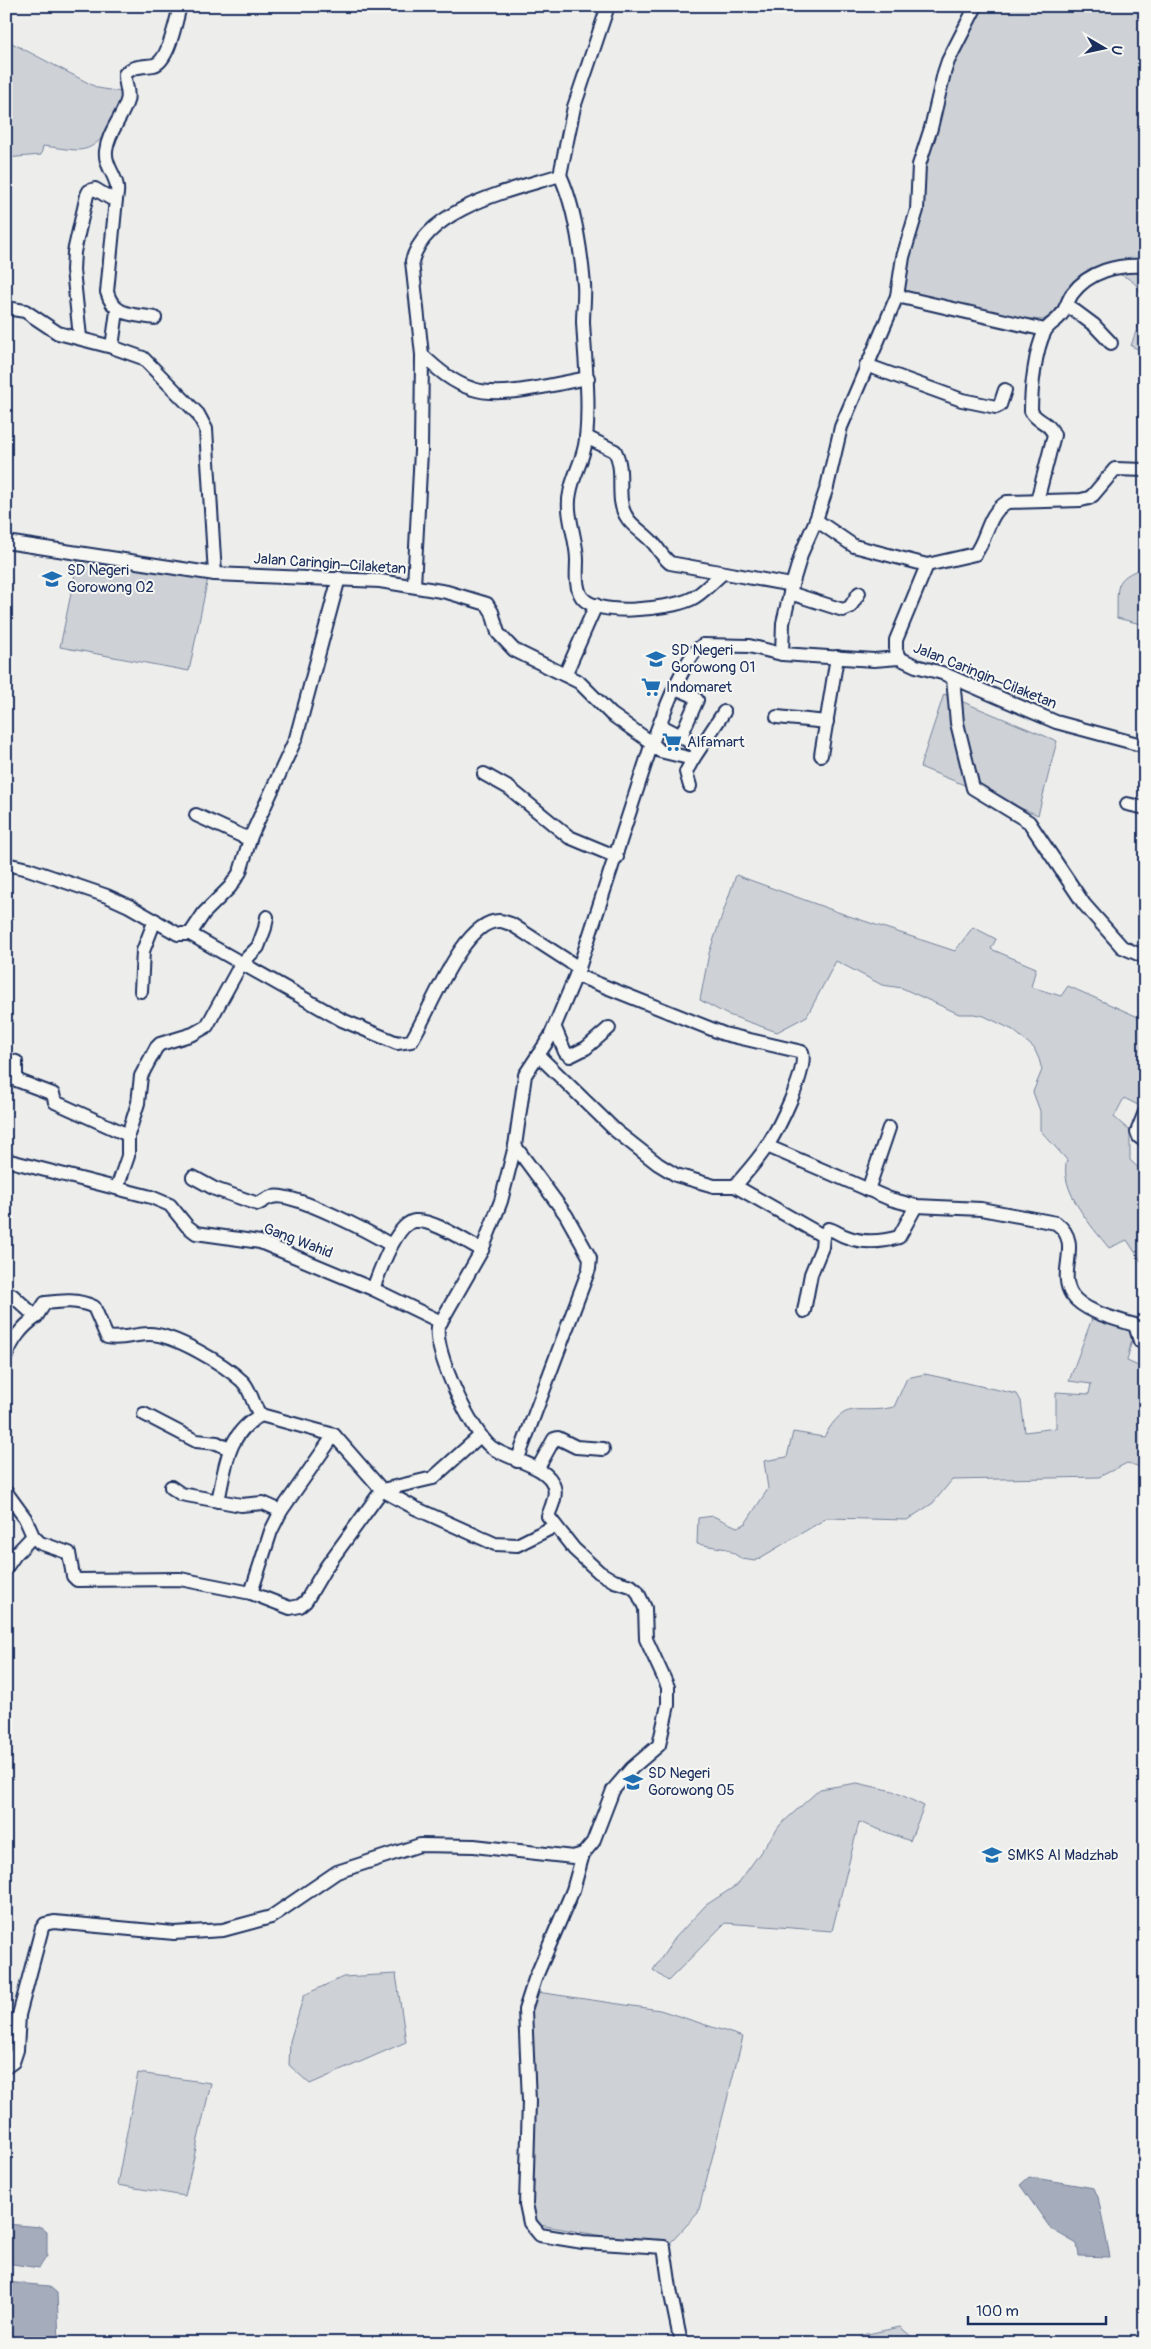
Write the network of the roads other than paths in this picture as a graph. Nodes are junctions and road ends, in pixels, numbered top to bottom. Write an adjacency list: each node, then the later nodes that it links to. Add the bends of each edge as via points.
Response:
1 (180, 6): 5 (street, via 163,58 156,64 135,67 125,74 128,100 110,136 106,152 118,185)
2 (608, 6): 4 (street, via 574,106)
3 (976, 6): 7 (street, via 948,61 931,128 921,153 917,210 902,257)
4 (560, 175): 16 (street, via 458,211 439,224 420,244 412,261); 18 (street, via 567,190 580,255)
5 (116, 199): 10 (street, via 107,292); 13 (street, via 95,189 89,191 74,252)
6 (1145, 266): 8 (street, via 1118,266 1103,270 1073,293)
7 (897, 296): 12 (street); 17 (street)
8 (1067, 305): 12 (street); 14 (street, via 1094,325)
9 (6, 308): 13 (street, via 25,312 58,333)
10 (117, 311): 11 (street); 15 (street)
11 (156, 318)
12 (1045, 330): 22 (street, via 1031,411 1033,416 1051,427 1054,435)
13 (80, 337): 15 (street)
14 (1111, 343)
15 (112, 346): 27 (street, via 150,362 198,414 206,429)
16 (422, 355): 18 (street, via 444,374 473,389 488,392 526,390); 29 (street, via 422,451)
17 (866, 365): 19 (street, via 962,400 996,407 1000,405); 23 (street, via 841,427)
18 (588, 378): 20 (street)
19 (1005, 390)
20 (586, 437): 26 (street, via 615,451 619,459 620,500 631,525 654,544 664,558); 32 (street, via 584,456 569,504 577,558 576,586 584,600)
21 (1145, 470): 22 (street, via 1115,469 1089,498)
22 (1037, 501): 25 (street, via 1007,502 997,508 975,554)
23 (816, 520): 25 (street, via 854,546); 30 (street)
24 (6, 542): 27 (street, Jalan Caringin–Cilaketan)
25 (927, 565): 35 (street, via 896,640)
26 (723, 573): 30 (street); 32 (street, via 691,599 661,607 627,611)
27 (215, 574): 28 (street, Jalan Caringin–Cilaketan)
28 (339, 578): 29 (street, Jalan Caringin–Cilaketan); 53 (street, via 296,738)
29 (414, 586): 36 (street, Jalan Caringin–Cilaketan, via 487,604 498,633 514,650)
30 (791, 589): 31 (street, via 843,610 850,607); 33 (street, via 783,623)
31 (859, 593)
32 (596, 605): 36 (street)
33 (782, 654): 34 (street, Jalan Caringin–Cilaketan); 38 (street, Jalan Caringin–Cilaketan, via 749,646 703,644 691,656)
34 (836, 657): 35 (street, Jalan Caringin–Cilaketan); 41 (street)
35 (899, 658): 37 (street, Jalan Caringin–Cilaketan)
36 (565, 676): 44 (street, Jalan Caringin–Cilaketan, via 579,682 611,714)
37 (953, 678): 45 (street, Jalan Caringin–Cilaketan, via 1056,722); 59 (street, via 957,724 973,788 1029,822 1084,904 1122,947)
38 (675, 688): 42 (street, Jalan Caringin–Cilaketan); 43 (street, via 697,700)
39 (724, 712): 46 (street)
40 (777, 717): 41 (street)
41 (826, 722): 47 (street)
42 (660, 725): 43 (street); 44 (street, Jalan Caringin–Cilaketan)
43 (681, 736): 46 (street)
44 (652, 744): 46 (street, via 660,752); 54 (street)
45 (1145, 746)
46 (696, 754): 49 (street, via 686,772)
47 (821, 755)
48 (484, 774): 54 (street, via 509,788 570,837)
49 (690, 786)
50 (1127, 804): 51 (street)
51 (1145, 808)
52 (196, 815): 53 (street, via 244,837)
53 (251, 836): 58 (street, via 240,872 230,887 204,912)
54 (616, 857): 61 (street)
55 (6, 864): 57 (street, via 107,896)
56 (266, 917): 60 (street, via 258,947)
57 (155, 920): 58 (street, via 178,934); 62 (street, via 143,951)
58 (190, 934): 60 (street)
59 (1145, 957)
60 (241, 964): 61 (street, via 342,1020 402,1044 414,1037 455,957 468,940 488,925 498,921 511,924); 69 (street, via 207,1026 156,1048 141,1076 138,1103)
61 (578, 972): 63 (street); 72 (street, via 724,1034 802,1052 799,1081)
62 (142, 991)
63 (555, 1028): 64 (street, via 564,1052 570,1056 586,1048); 65 (street)
64 (609, 1028)
65 (538, 1055): 71 (street, via 525,1076); 75 (street, via 616,1131 658,1164 676,1175 714,1186)
66 (6, 1059): 69 (street, via 16,1062 16,1080 53,1094 55,1102)
67 (1145, 1112): 70 (street, via 1137,1132)
68 (889, 1128): 77 (street)
69 (128, 1135): 76 (street, via 128,1156)
70 (1145, 1141)
71 (514, 1146): 81 (street, via 501,1201); 95 (street, via 566,1216 590,1258 589,1269)
72 (767, 1146): 75 (street); 77 (street)
73 (6, 1160): 76 (street, Gang Wahid)
74 (193, 1177): 80 (street, via 258,1204 273,1196 290,1198)
75 (735, 1186): 79 (street)
76 (117, 1188): 82 (street, Gang Wahid, via 170,1205 196,1232 260,1242)
77 (868, 1190): 78 (street)
78 (916, 1206): 79 (street, via 899,1237 880,1242 867,1241 848,1238 832,1229); 87 (street, via 981,1209 1056,1223 1064,1228 1069,1239 1067,1284 1072,1296 1094,1312 1135,1325 1140,1341)
79 (823, 1236): 84 (street)
80 (391, 1244): 81 (street, via 407,1224 415,1221 435,1226); 82 (street)
81 (482, 1250): 86 (street)
82 (373, 1289): 86 (street, Gang Wahid)
83 (12, 1295): 85 (street)
84 (804, 1311)
85 (36, 1317): 88 (street, via 14,1338); 90 (street, via 44,1303 69,1300 94,1307 107,1337 119,1339 150,1334 176,1340 242,1381)
86 (441, 1322): 92 (street, via 437,1335 441,1355)
87 (1145, 1342)
88 (6, 1356)
89 (144, 1414): 93 (street, via 196,1441 217,1443)
90 (261, 1415): 91 (street); 93 (street, via 249,1421)
91 (334, 1435): 98 (street); 101 (street)
92 (480, 1436): 95 (street, via 491,1447); 98 (street, via 433,1478)
93 (229, 1449): 100 (street)
94 (603, 1449): 96 (street, via 576,1447 554,1439)
95 (517, 1461): 96 (street)
96 (538, 1468): 102 (street, via 554,1486 555,1494 548,1516)
97 (171, 1487): 100 (street, via 181,1494)
98 (382, 1490): 102 (street, via 501,1546 526,1542); 105 (street, via 300,1606 290,1608)
99 (6, 1492): 103 (street, via 25,1518)
100 (218, 1501): 101 (street, via 241,1505 263,1503)
101 (281, 1511): 105 (street, via 271,1530)
102 (555, 1526): 106 (street, via 599,1572 637,1591 645,1608 646,1639 668,1686 668,1705 659,1746 632,1768 613,1790 593,1842)
103 (33, 1536): 104 (street); 105 (street, via 40,1543 68,1553 73,1576 77,1580 180,1579)
104 (6, 1568)
105 (251, 1593)
106 (583, 1854): 107 (street, via 573,1857 474,1846 420,1845 337,1872 271,1917 223,1930 174,1933 54,1922 45,1924 19,2015 17,2050 13,2062); 108 (street, via 573,1890 525,2010 529,2101 526,2204 530,2222 540,2235 583,2242 664,2247)
107 (6, 2068)
108 (680, 2343)

